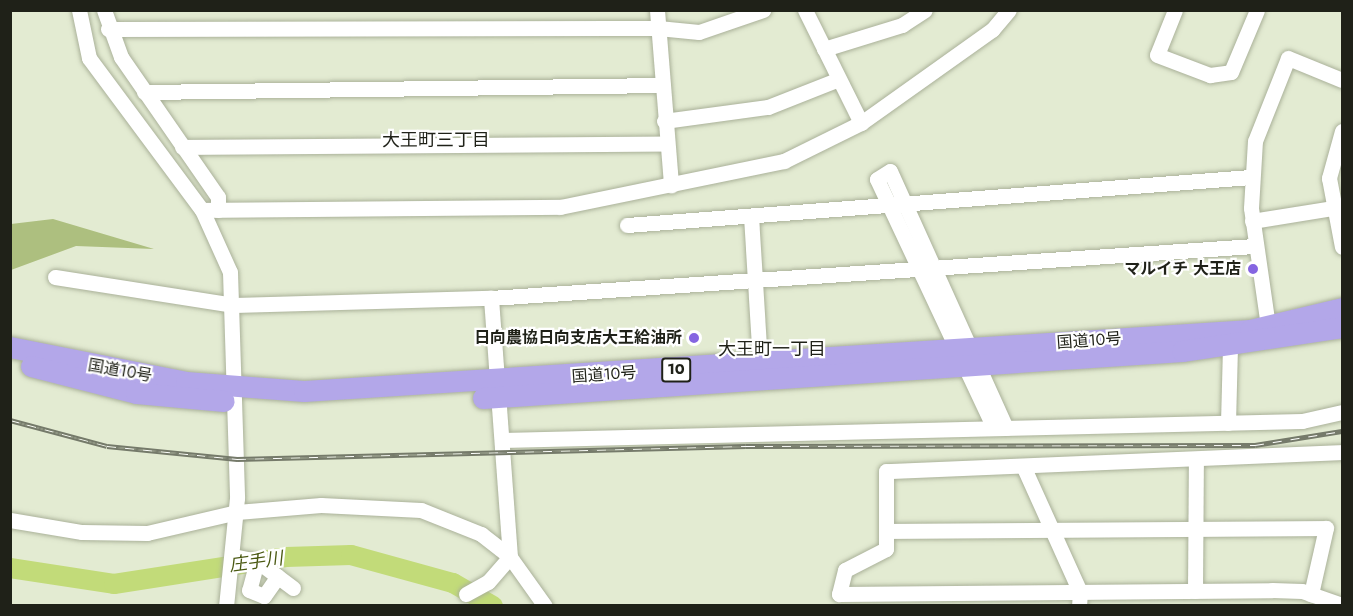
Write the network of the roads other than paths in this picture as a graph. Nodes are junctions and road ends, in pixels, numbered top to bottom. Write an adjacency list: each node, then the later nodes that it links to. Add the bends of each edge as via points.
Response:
1 (79, 10): 26 (street, via 89,58)
2 (104, 10): 11 (street)
3 (657, 10): 10 (street)
4 (763, 10): 10 (street, via 699,32)
5 (806, 10): 12 (street)
6 (925, 10): 12 (street, via 902,25)
7 (1009, 10): 18 (street, via 992,30)
8 (1175, 10): 9 (street, via 1157,55 1210,75 1231,72)
9 (1257, 10)
10 (658, 28): 11 (street); 15 (street)
11 (108, 29): 16 (street)
12 (824, 49): 13 (street)
13 (839, 79): 17 (street, via 768,107); 18 (street)
14 (1342, 80): 22 (street, via 1288,58 1255,141)
15 (662, 85): 16 (street); 17 (street)
16 (144, 92): 21 (street)
17 (664, 122): 20 (street)
18 (861, 123): 23 (street, via 784,161)
19 (1342, 131): 25 (street, via 1329,178)
20 (666, 144): 21 (street); 23 (street)
21 (182, 147): 27 (street, via 218,197)
22 (1251, 177): 24 (street); 29 (street)
23 (671, 185): 27 (street, via 560,207)
24 (898, 206): 28 (street); 33 (street)
25 (1332, 208): 29 (street); 32 (street)
26 (202, 210): 27 (street); 37 (street, via 230,272)
27 (218, 210)
28 (751, 216): 30 (street); 35 (street)
29 (1252, 221): 31 (street)
30 (627, 225)
31 (1254, 246): 33 (street); 39 (street)
32 (1342, 247)
33 (926, 270): 35 (street); 45 (street)
34 (55, 277): 37 (street)
35 (755, 281): 36 (street); 47 (street)
36 (490, 298): 37 (street); 48 (street)
37 (234, 305): 49 (street)
38 (1342, 308): 39 (highway, 国道10号 / 10)
39 (1268, 326): 45 (highway, 国道10号 / 10)
40 (1342, 327): 41 (highway, 国道10号 / 10)
41 (1312, 334): 43 (highway, 国道10号 / 10); 44 (highway)
42 (10, 346): 49 (highway, 国道10号 / 10)
43 (1230, 346): 45 (highway, 国道10号 / 10); 51 (street)
44 (1342, 346)
45 (968, 358): 47 (highway, 国道10号 / 10); 48 (highway, 国道10号 / 10); 52 (street)
46 (10, 361): 49 (highway, 国道10号 / 10, via 136,393)
47 (760, 363): 48 (highway, 国道10号 / 10)
48 (497, 390): 49 (highway, 国道10号 / 10); 53 (street)
49 (236, 395): 57 (street)
50 (1342, 412): 51 (street, via 1302,421)
51 (1228, 423): 52 (street)
52 (1000, 428): 53 (street)
53 (502, 440): 63 (street)
54 (1342, 452): 55 (street)
55 (1196, 462): 56 (street); 59 (street)
56 (1024, 468): 60 (street); 61 (street, via 886,471)
57 (237, 512): 58 (street, via 147,533 82,532); 62 (street); 63 (street, via 321,505 421,510 461,522)
58 (10, 520)
59 (1196, 528): 60 (street); 67 (street); 69 (street, via 1326,528)
60 (1052, 530): 61 (street); 70 (street)
61 (887, 531): 71 (street, via 886,549 845,570)
62 (234, 551): 64 (street); 74 (street)
63 (510, 557): 68 (street, via 488,582); 75 (street)
64 (257, 561): 65 (street); 65 (street, via 249,590 264,596)
65 (278, 576): 66 (street)
66 (293, 588)
67 (1194, 591): 69 (street); 72 (street)
68 (466, 594)
69 (1311, 594): 73 (street)
70 (1080, 599): 71 (street); 72 (street)
71 (837, 600)
72 (1142, 600)
73 (1342, 605)
74 (226, 606)
75 (545, 606)

